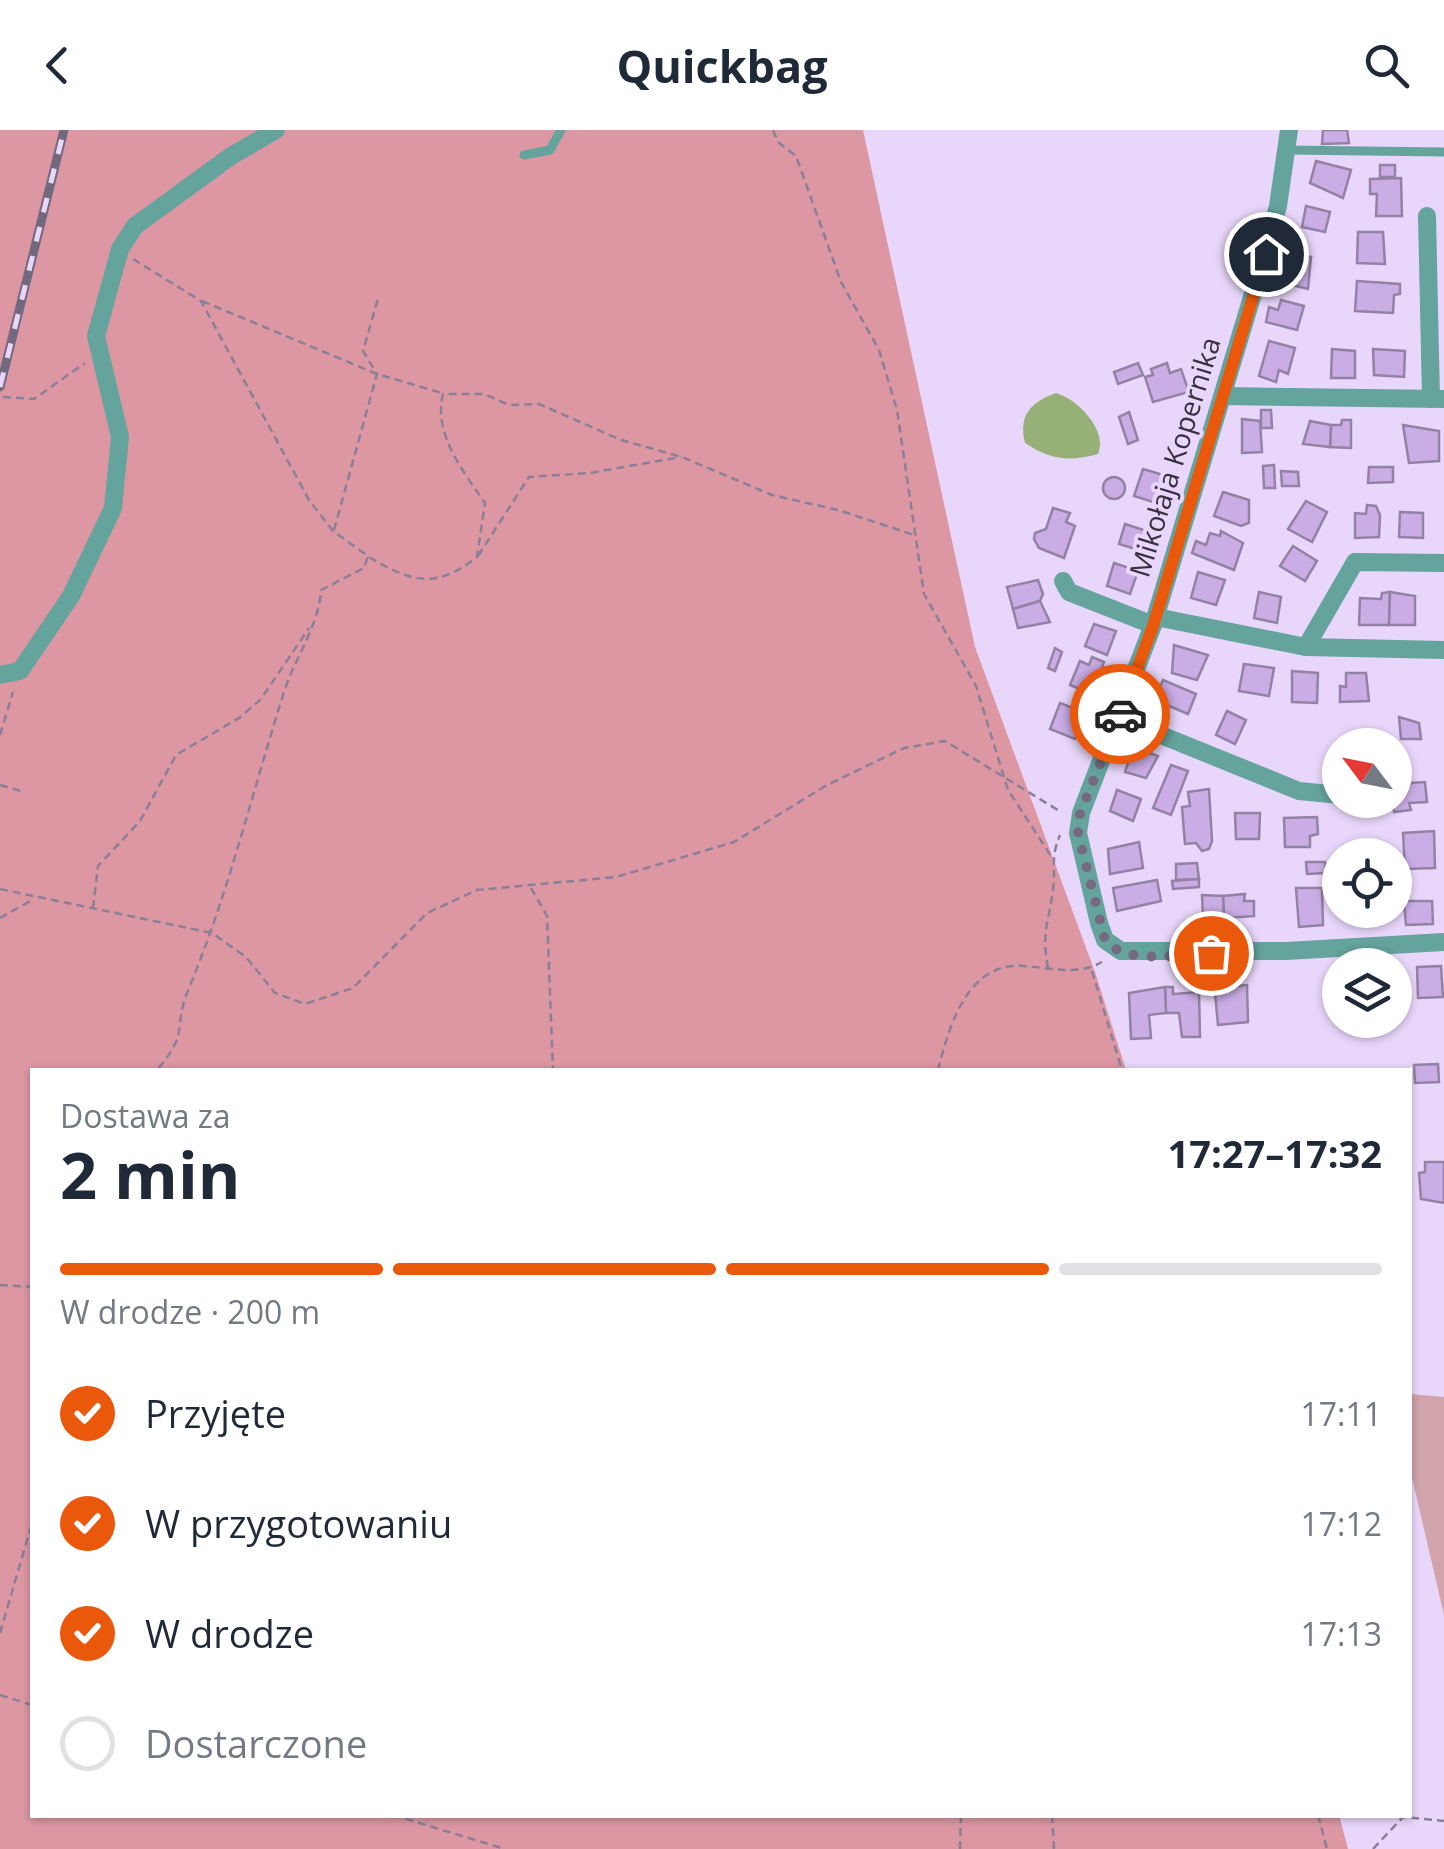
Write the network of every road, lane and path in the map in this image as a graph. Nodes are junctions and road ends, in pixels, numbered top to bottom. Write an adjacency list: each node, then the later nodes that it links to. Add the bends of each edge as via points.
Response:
1 (276, 130): 9 (street, via 135,226)
2 (561, 130): 7 (lane, via 550,150)
3 (772, 130): 20 (path, via 796,156 841,282 878,350 897,410)
4 (1289, 130): 5 (street, Mikołaja Kopernika)
5 (1287, 150): 6 (lane); 15 (street, Mikołaja Kopernika, via 1278,206)
6 (1444, 152)
7 (524, 155)
8 (1427, 216): 17 (street)
9 (120, 249): 11 (path); 29 (street, via 96,336 120,437 113,508 71,596)
10 (379, 296): 12 (path, via 362,351)
11 (201, 301): 12 (path); 19 (path, via 308,500)
12 (378, 374): 14 (path); 19 (path)
13 (73, 376): 16 (path, via 34,399)
14 (443, 394): 18 (path, via 539,404 621,440); 22 (path, via 438,412 453,456 484,503)
15 (1223, 396): 17 (street); 25 (street, Mikołaja Kopernika)
16 (4, 397)
17 (1437, 399)
18 (682, 457): 20 (path, via 772,495); 22 (path, via 529,477)
19 (334, 532): 21 (path)
20 (914, 535): 33 (path, via 924,594 976,686)
21 (368, 556): 22 (path, via 402,576 450,578); 26 (path, via 364,568 326,584)
22 (478, 557)
23 (1444, 563): 27 (street, via 1355,562)
24 (1063, 581): 25 (street, Mikołaja Kopernika, via 1068,592)
25 (1154, 621): 27 (street); 31 (street, Mikołaja Kopernika)
26 (312, 622): 42 (path, via 261,699 176,755 140,821 98,866); 44 (path)
27 (1306, 648): 28 (street)
28 (1444, 650)
29 (20, 671): 30 (street); 32 (path)
30 (0, 675)
31 (1119, 718): 36 (street, via 1299,791); 37 (street, Mikołaja Kopernika)
32 (0, 735)
33 (1004, 778): 37 (path, via 1050,808); 38 (path); 39 (path, via 944,741 904,748 826,785 734,842 616,877)
34 (0, 785): 35 (path)
35 (24, 792)
36 (1322, 793)
37 (1075, 814): 38 (path); 46 (street, Mikołaja Kopernika, via 1105,940)
38 (1051, 856): 48 (path, via 1054,887 1042,937)
39 (530, 887): 44 (path, via 477,890 426,913 353,988 305,1004 275,993 246,957); 50 (path, via 547,916)
40 (0, 889): 41 (path)
41 (36, 898): 42 (path); 43 (path)
42 (92, 908): 44 (path)
43 (0, 918)
44 (212, 933): 49 (path, via 184,1000 180,1044)
45 (1444, 942): 46 (street)
46 (1128, 953): 47 (path)
47 (1091, 968): 48 (path); 52 (path)
48 (1048, 969): 51 (path, via 996,970 968,992)
49 (159, 1068)
50 (553, 1068)
51 (938, 1068)
52 (1121, 1068)
53 (0, 1285): 54 (path)
54 (30, 1286)
55 (30, 1530): 56 (path)
56 (0, 1634)
57 (0, 1695): 58 (path)
58 (30, 1704)
59 (403, 1818): 66 (path)
60 (961, 1818): 67 (path)
61 (1052, 1818): 68 (path)
62 (1319, 1818): 69 (path)
63 (1403, 1818): 70 (path)
64 (1412, 1818): 65 (path)
65 (1444, 1821)
66 (505, 1849)
67 (960, 1849)
68 (1054, 1849)
69 (1326, 1849)
70 (1373, 1849)

